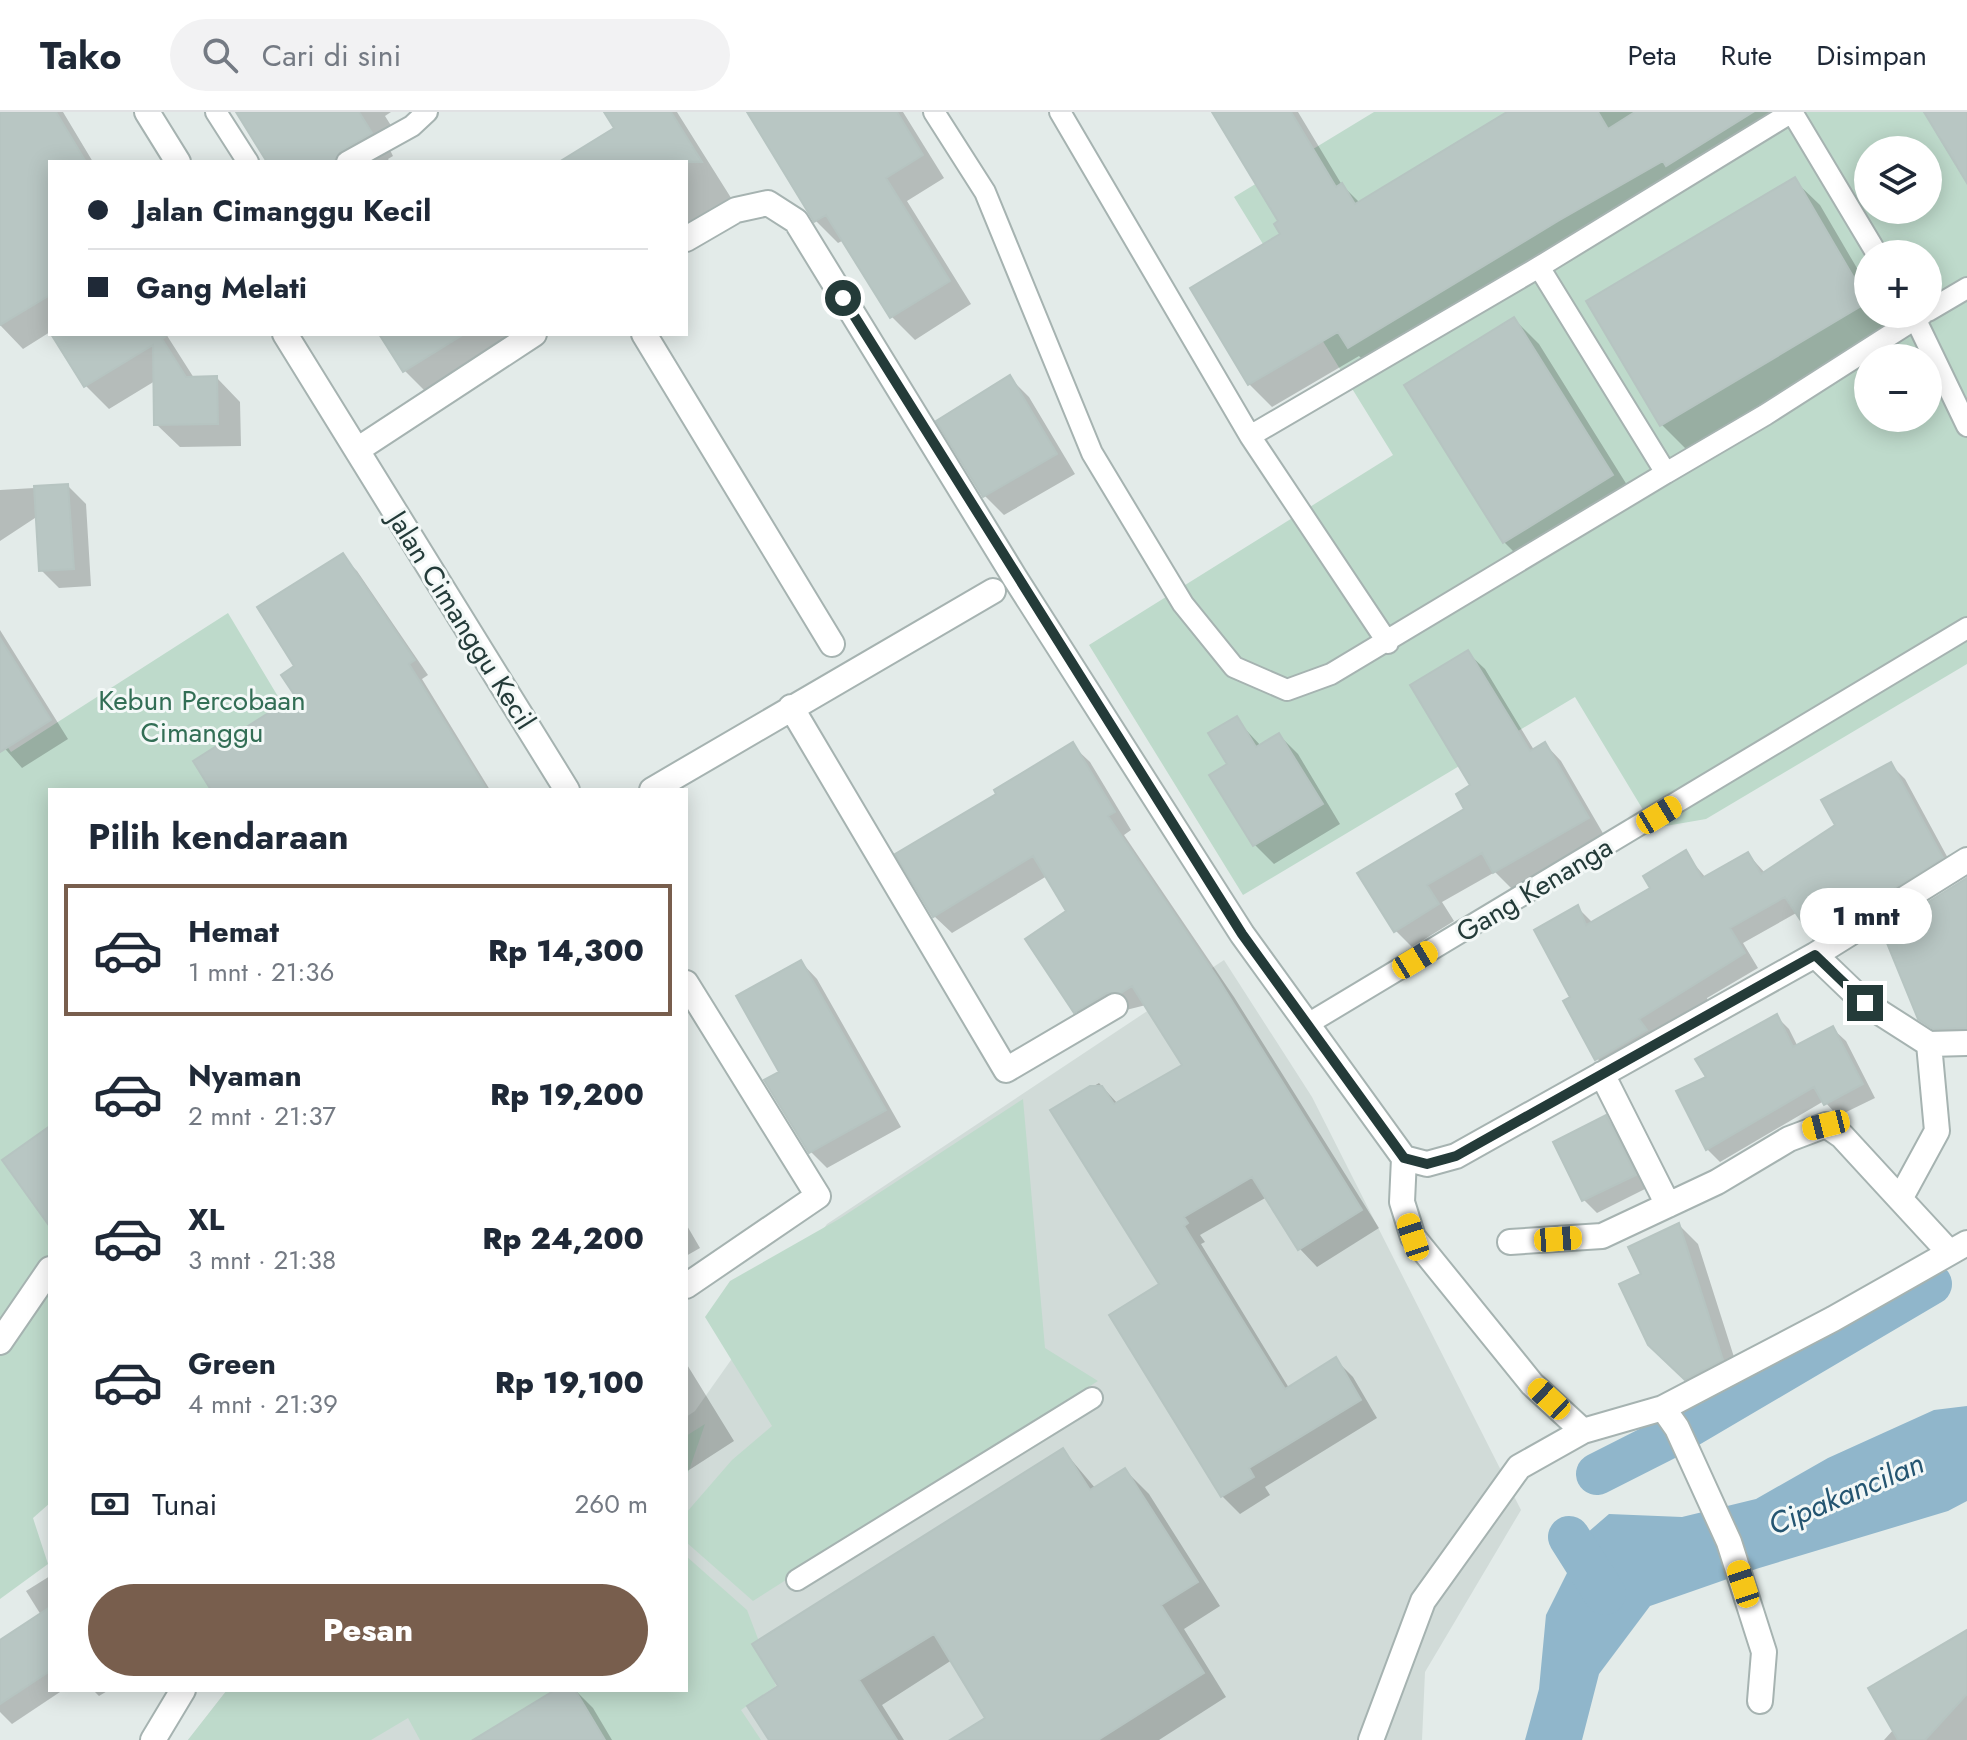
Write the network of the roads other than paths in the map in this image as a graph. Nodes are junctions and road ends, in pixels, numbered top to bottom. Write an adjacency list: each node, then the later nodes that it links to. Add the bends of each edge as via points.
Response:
1 (147, 112): 7 (street)
2 (216, 112): 8 (lane)
3 (427, 112): 9 (lane)
4 (934, 112): 26 (lane, via 985,192 1092,453 1183,604 1234,667 1287,690 1331,674)
5 (1060, 112): 21 (lane)
6 (1792, 112): 11 (lane); 12 (lane)
7 (177, 160)
8 (247, 160)
9 (351, 160)
10 (688, 238): 35 (street, via 736,210 768,203 796,221 1015,578)
11 (1869, 240)
12 (1539, 267): 21 (lane); 23 (lane)
13 (1967, 288): 14 (lane)
14 (1942, 302)
15 (1899, 328): 23 (lane)
16 (1926, 328): 20 (lane)
17 (286, 336): 22 (street, Jalan Cimanggu Kecil)
18 (531, 336): 22 (street)
19 (645, 336): 27 (street)
20 (1967, 426)
21 (1250, 436): 26 (lane)
22 (357, 450): 29 (street, Jalan Cimanggu Kecil)
23 (1666, 473): 26 (lane)
24 (993, 591): 28 (street)
25 (1967, 628): 35 (lane, Gang Kenanga)
26 (1388, 643)
27 (832, 644)
28 (791, 707): 30 (street); 34 (street, via 1006,1070)
29 (566, 788)
30 (655, 788)
31 (1967, 860): 32 (street)
32 (1815, 955): 37 (street, via 1865,1003); 38 (street)
33 (688, 986): 45 (street, via 818,1196)
34 (1115, 1006)
35 (1306, 1025): 39 (street)
36 (1967, 1043): 37 (street)
37 (1929, 1044): 40 (street, via 1937,1131)
38 (1602, 1074): 39 (street, via 1456,1156 1427,1164); 41 (street)
39 (1404, 1158): 49 (street, via 1402,1202 1413,1237 1532,1384)
40 (1900, 1199): 41 (street, via 1826,1125 1789,1139); 43 (street)
41 (1668, 1205): 42 (street, via 1602,1236)
42 (1510, 1242)
43 (1958, 1247): 48 (street)
44 (48, 1272): 46 (street)
45 (688, 1285)
46 (0, 1342)
47 (1092, 1398): 50 (lane)
48 (1670, 1418): 49 (street); 52 (street, via 1729,1542 1743,1584 1764,1652)
49 (1583, 1431): 54 (street, via 1519,1467 1423,1601)
50 (797, 1580)
51 (182, 1692): 53 (street)
52 (1760, 1701)
53 (153, 1740)
54 (1371, 1740)

